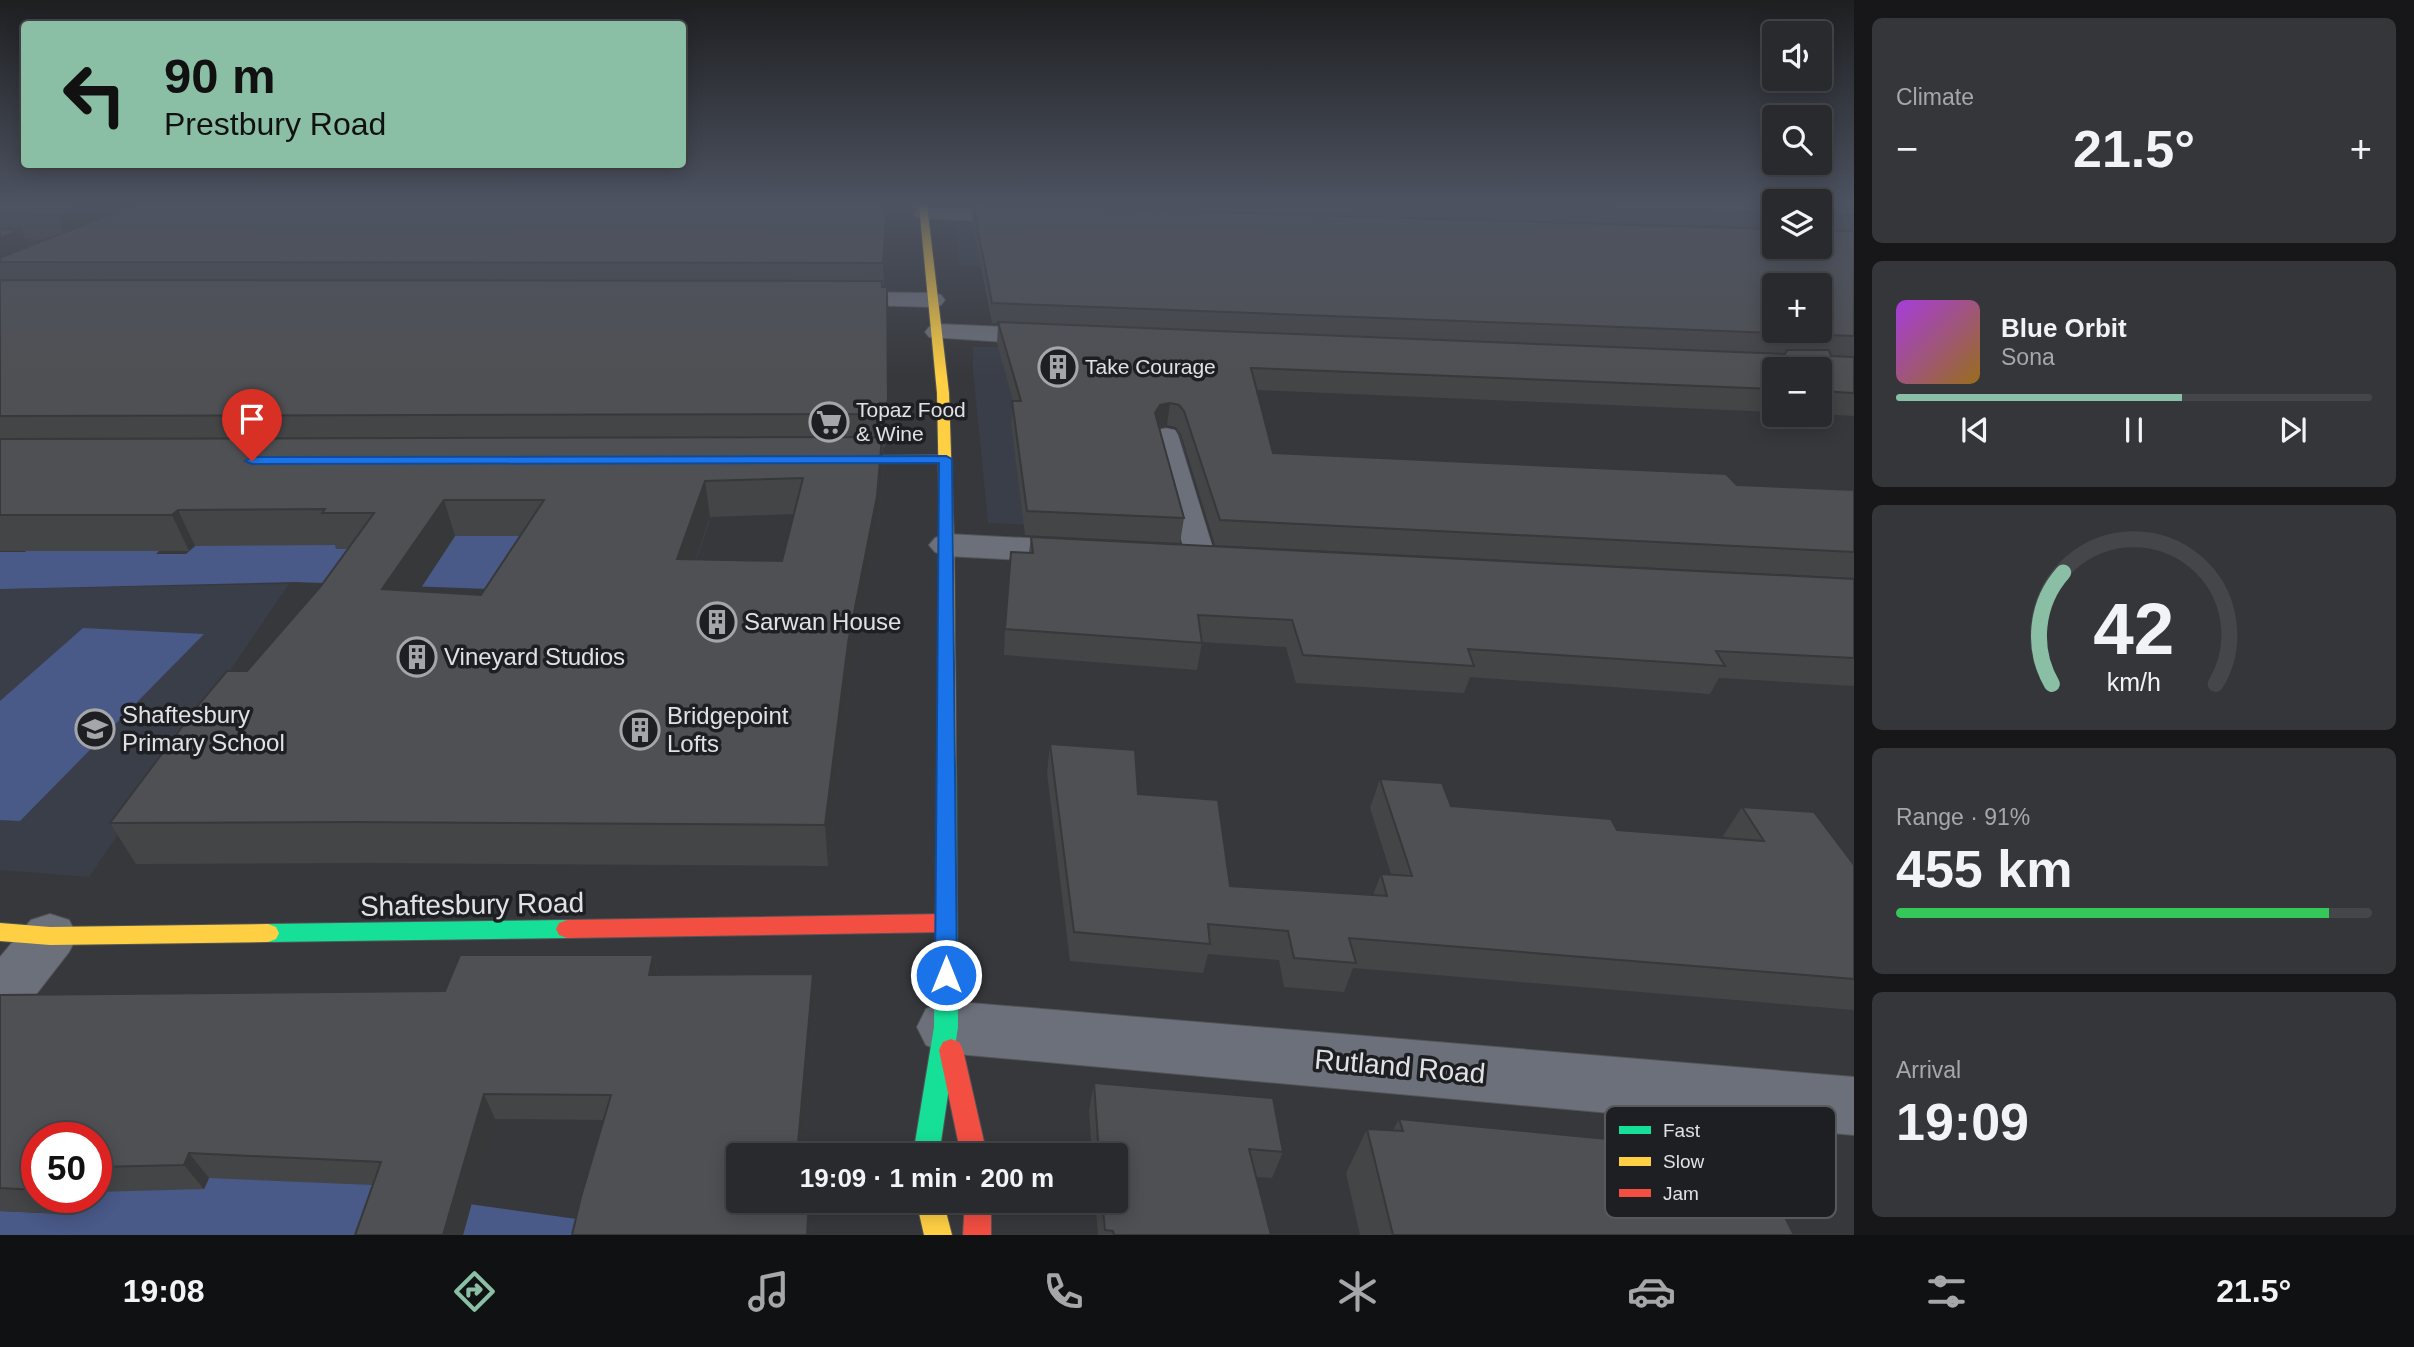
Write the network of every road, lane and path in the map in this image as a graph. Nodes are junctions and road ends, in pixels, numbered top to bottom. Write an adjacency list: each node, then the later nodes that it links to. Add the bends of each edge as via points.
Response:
1 (929, 263): 3 (main road)
2 (807, 299): 3 (street)
3 (933, 300): 4 (main road)
4 (938, 332): 5 (street); 7 (main road)
5 (1071, 337)
6 (1166, 435): 12 (lane)
7 (946, 459): 8 (main road); 9 (main road)
8 (814, 460)
9 (947, 545): 10 (street); 13 (main road)
10 (1122, 554)
11 (1162, 556): 12 (street)
12 (1217, 559)
13 (946, 923): 14 (main road, Shaftesbury Road); 16 (main road)
14 (25, 934): 15 (street)
15 (0, 998)
16 (946, 1027): 17 (street, Rutland Road); 18 (main road); 19 (main road)
17 (1854, 1106)
18 (928, 1143)
19 (971, 1143)
20 (932, 1213): 22 (main road)
21 (978, 1213): 23 (main road)
22 (937, 1235)
23 (977, 1235)

